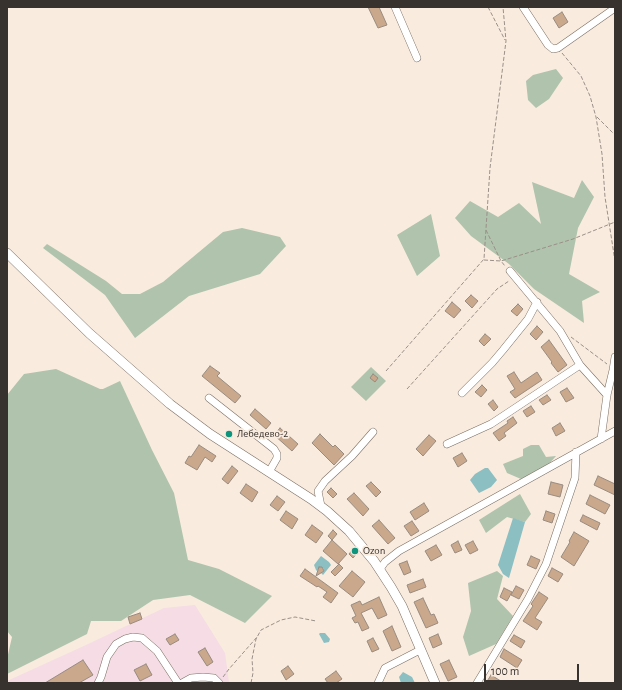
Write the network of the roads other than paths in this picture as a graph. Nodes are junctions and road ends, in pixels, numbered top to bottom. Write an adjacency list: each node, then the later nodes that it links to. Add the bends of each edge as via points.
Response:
1 (395, 7): 4 (street)
2 (523, 7): 3 (street, via 553,49)
3 (615, 8)
4 (417, 58)
5 (7, 254): 18 (main road, via 89,333 160,396 200,427)
6 (510, 271): 7 (street)
7 (537, 302): 9 (street, via 560,330); 10 (street, via 528,319 503,350)
8 (615, 357): 11 (street)
9 (580, 365): 11 (street); 16 (street, via 491,424)
10 (462, 393)
11 (607, 395): 15 (street)
12 (209, 398): 18 (street, via 274,449 277,458)
13 (615, 431): 15 (street)
14 (373, 432): 19 (street, via 352,456 325,480 318,491)
15 (601, 439): 17 (street)
16 (447, 444)
17 (576, 452): 20 (street, via 399,551); 28 (street, via 575,478 546,564)
18 (269, 472): 19 (main road)
19 (321, 506): 20 (main road, via 355,538)
20 (380, 569): 21 (main road, via 402,606)
21 (420, 650): 26 (street, via 385,668); 27 (main road)
22 (221, 680): 25 (street, via 203,677 191,678)
23 (98, 683): 24 (street, via 107,657 116,644 133,637 142,638 157,651)
24 (178, 683)
25 (182, 683)
26 (378, 683)
27 (435, 683)
28 (477, 683)

